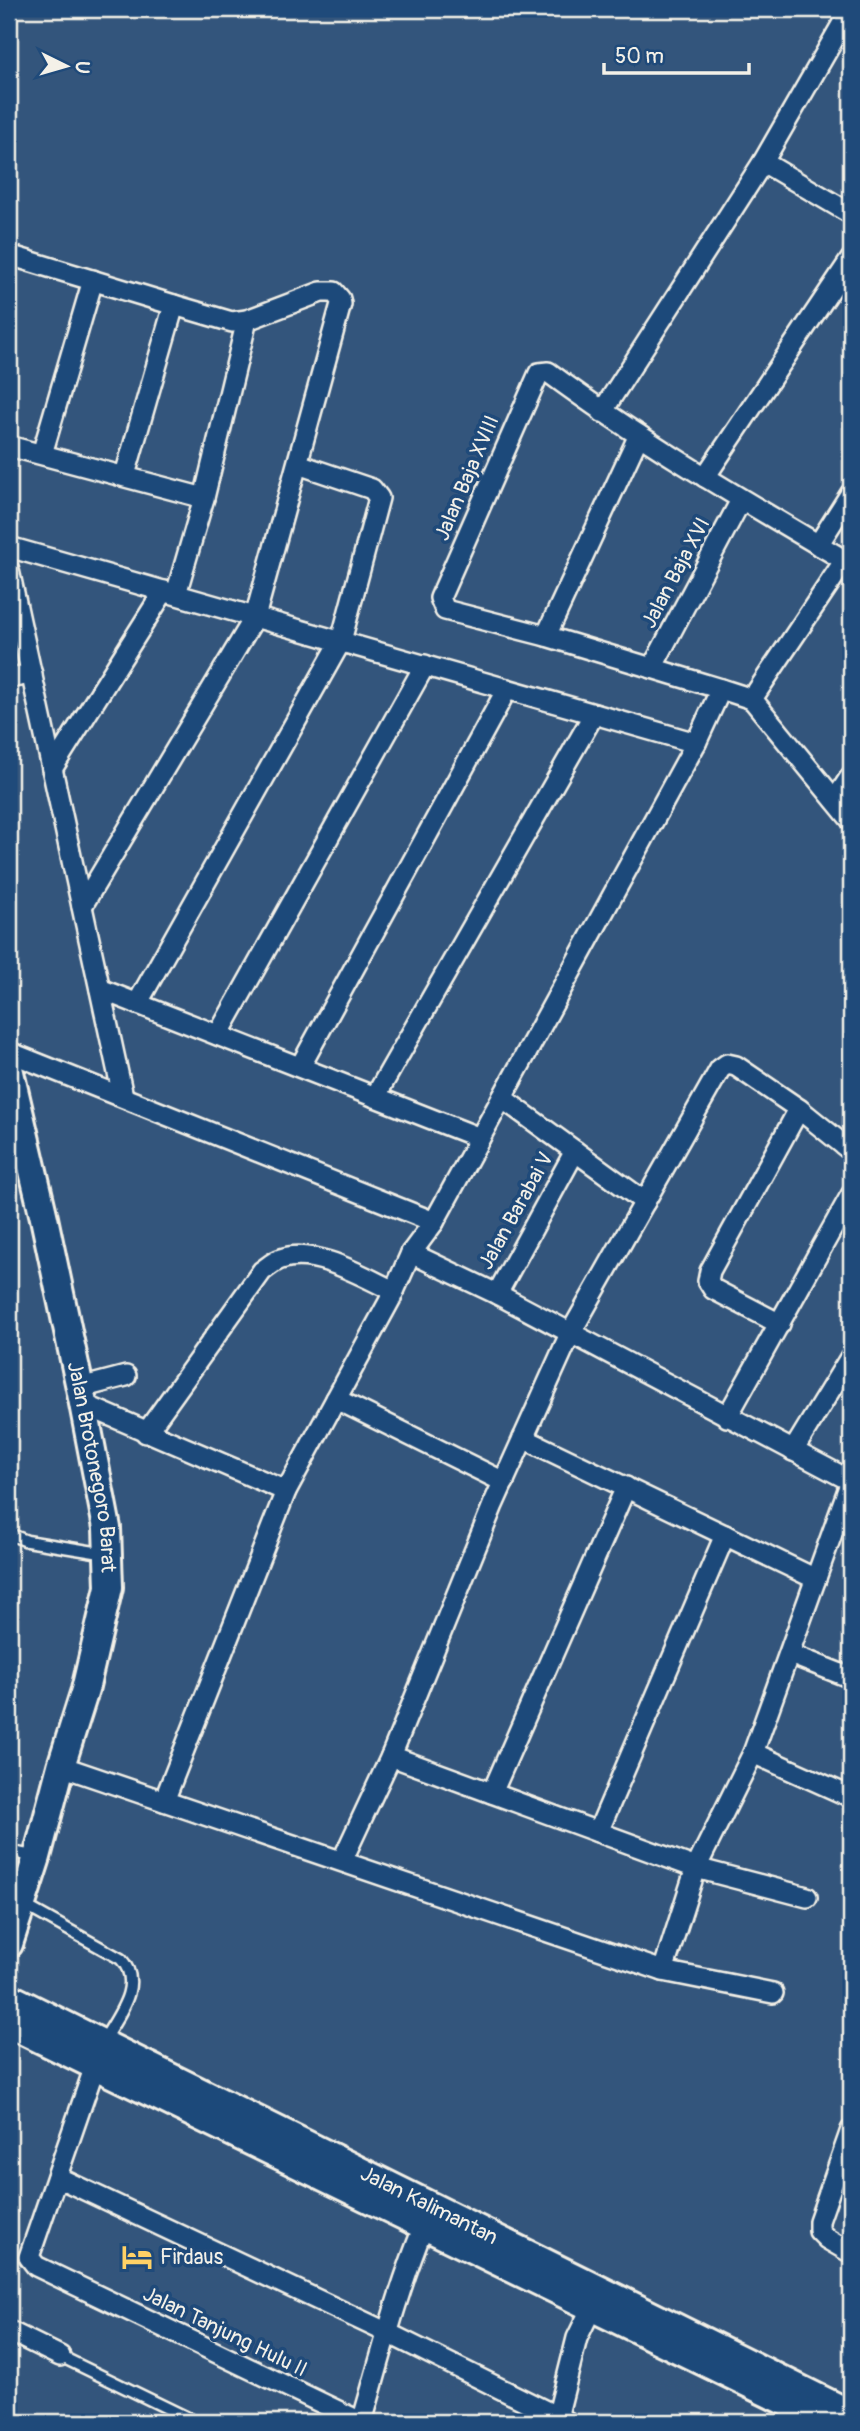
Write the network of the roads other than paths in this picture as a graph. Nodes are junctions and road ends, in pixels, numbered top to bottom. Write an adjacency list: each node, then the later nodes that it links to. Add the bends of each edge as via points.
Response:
1 (851, 9): 2 (street)
2 (763, 162): 3 (street); 9 (street)
3 (851, 214)
4 (9, 255): 6 (street)
5 (851, 259): 15 (street)
6 (93, 280): 7 (street); 12 (street)
7 (174, 305): 8 (street, via 218,319); 14 (street)
8 (247, 320): 13 (street, via 321,292 334,292 340,299); 17 (street)
9 (602, 412): 10 (street); 25 (street, Jalan Baja XVIII, via 548,372 539,373 440,598 445,611)
10 (639, 435): 15 (street); 25 (street)
11 (9, 446): 12 (street)
12 (42, 454): 14 (street)
13 (299, 464): 24 (street); 26 (street, via 372,489 379,498)
14 (125, 475): 17 (street)
15 (705, 477): 18 (street)
16 (851, 493): 19 (street)
17 (204, 498): 23 (street)
18 (741, 500): 19 (street); 28 (street, Jalan Baja XVI)
19 (818, 545): 21 (street)
20 (9, 547): 23 (street)
21 (848, 562): 33 (street)
22 (9, 570): 29 (street)
23 (170, 593): 24 (street); 36 (street)
24 (255, 617): 26 (street); 40 (street)
25 (546, 636): 28 (street)
26 (341, 641): 27 (street); 42 (street)
27 (425, 666): 31 (street); 43 (street)
28 (652, 668): 32 (street)
29 (32, 674): 30 (street); 36 (street)
30 (9, 678)
31 (507, 689): 34 (street); 45 (street)
32 (721, 690): 33 (street); 35 (street)
33 (751, 699): 38 (street)
34 (594, 714): 35 (street); 48 (street)
35 (696, 743): 49 (street)
36 (52, 769): 40 (street)
37 (851, 776): 38 (street)
38 (835, 800): 39 (street)
39 (851, 820)
40 (82, 906): 41 (street)
41 (100, 989): 42 (street); 47 (street)
42 (137, 1003): 43 (street)
43 (218, 1035): 45 (street)
44 (9, 1052): 47 (street)
45 (300, 1067): 48 (street)
46 (9, 1068): 64 (main road, Jalan Brotonegoro Barat)
47 (122, 1096): 56 (street)
48 (375, 1097): 51 (street)
49 (502, 1098): 51 (street); 52 (street)
50 (799, 1109): 53 (street); 55 (street, via 736,1066 723,1065); 60 (street, via 708,1281 713,1289)
51 (480, 1138): 56 (street)
52 (575, 1151): 55 (street); 59 (street, Jalan Barabai V)
53 (851, 1151)
54 (851, 1195): 60 (street)
55 (645, 1202): 61 (street)
56 (434, 1222): 57 (street)
57 (411, 1253): 58 (street); 59 (street)
58 (394, 1291): 65 (street); 67 (street, via 321,1260 280,1259 262,1271)
59 (496, 1294): 61 (street)
60 (780, 1324): 66 (street)
61 (570, 1334): 66 (street); 68 (street)
62 (851, 1356): 69 (street)
63 (126, 1376): 64 (street)
64 (81, 1396): 67 (street); 75 (main road, Jalan Brotonegoro Barat)
65 (336, 1399): 70 (street); 72 (street)
66 (727, 1417): 69 (street)
67 (146, 1433): 72 (street)
68 (523, 1438): 70 (street); 71 (street)
69 (793, 1451): 76 (street, via 851,1481)
70 (504, 1482): 80 (street)
71 (626, 1488): 74 (street); 82 (street)
72 (286, 1491): 84 (street)
73 (9, 1534): 75 (lane)
74 (724, 1535): 76 (street); 85 (street)
75 (108, 1554): 81 (main road, Jalan Brotonegoro Barat, via 109,1587)
76 (817, 1579): 77 (street)
77 (790, 1654): 78 (street); 79 (street)
78 (851, 1678)
79 (753, 1754): 83 (street); 89 (street)
80 (391, 1756): 82 (street); 88 (street)
81 (61, 1766): 84 (street); 87 (main road, Jalan Brotonegoro Barat)
82 (492, 1793): 85 (street)
83 (851, 1797)
84 (164, 1801): 88 (street)
85 (598, 1832): 89 (street)
86 (9, 1851): 87 (lane)
87 (37, 1857): 91 (main road, Jalan Brotonegoro Barat)
88 (342, 1861): 93 (street)
89 (696, 1868): 90 (street); 93 (street)
90 (807, 1897)
91 (22, 1904): 92 (main road, Jalan Brotonegoro Barat); 97 (lane, via 129,1967 129,1996)
92 (9, 1944)
93 (663, 1971): 94 (street)
94 (773, 1993)
95 (9, 1997): 97 (main road, Jalan Kalimantan)
96 (9, 2024): 97 (main road, Jalan Kalimantan)
97 (98, 2054): 99 (main road, Jalan Kalimantan); 100 (street, Jalan Tanjung Hulu II)
98 (851, 2130): 102 (street, via 819,2221 827,2239)
99 (296, 2152): 101 (main road, Jalan Kalimantan); 103 (main road, Jalan Kalimantan)
100 (57, 2177): 105 (street); 110 (street, Jalan Tanjung Hulu II, via 31,2246 29,2257 36,2266)
101 (424, 2226): 103 (main road, Jalan Kalimantan); 105 (street)
102 (851, 2253)
103 (596, 2299): 107 (main road, Jalan Kalimantan); 108 (street, via 578,2338); 111 (main road, Jalan Kalimantan)
104 (9, 2331): 106 (street)
105 (388, 2333): 108 (street); 110 (street)
106 (60, 2356): 109 (lane)
107 (851, 2414)
108 (560, 2421)
109 (195, 2422)
110 (362, 2422)
111 (828, 2422)

